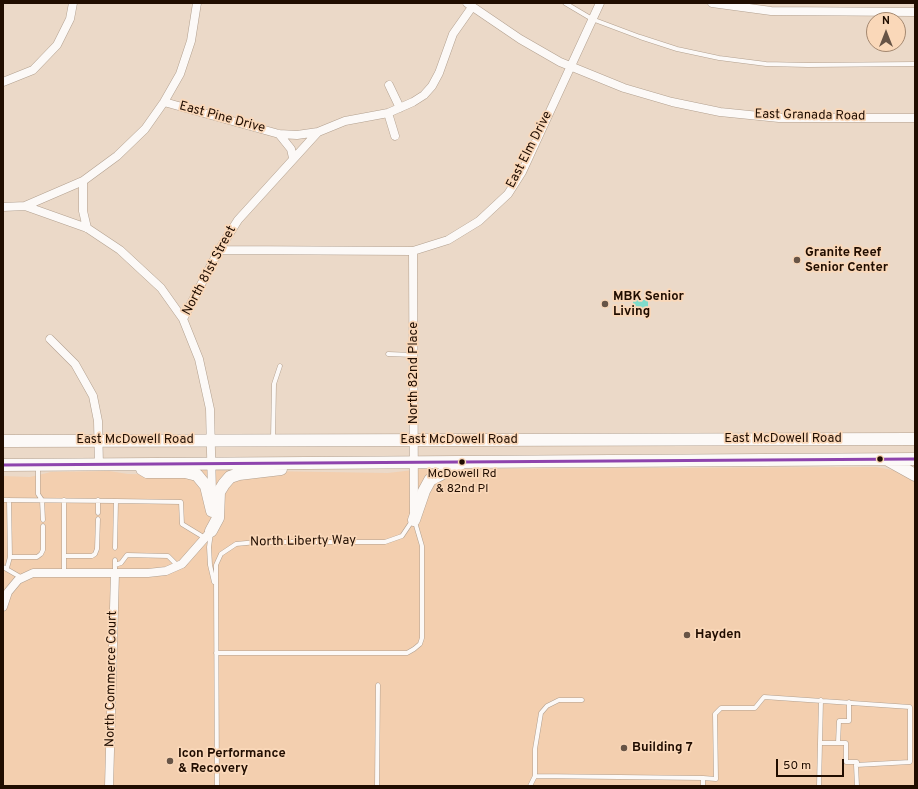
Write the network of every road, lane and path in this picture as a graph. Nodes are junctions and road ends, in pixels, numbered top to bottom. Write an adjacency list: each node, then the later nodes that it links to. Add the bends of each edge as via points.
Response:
1 (73, 3): 11 (street, via 70,19 57,45 33,70)
2 (197, 3): 13 (street, via 191,41 180,74)
3 (565, 3): 8 (lane)
4 (600, 3): 8 (street, East Elm Drive)
5 (712, 3): 7 (street, via 771,12)
6 (470, 5): 10 (street, East Granada Road, via 520,39); 14 (street, East Pine Drive, via 452,34 432,86 419,99)
7 (915, 12)
8 (592, 19): 9 (lane, via 662,44 719,58 766,64); 10 (street, East Elm Drive)
9 (915, 64)
10 (571, 67): 16 (street, East Granada Road, via 624,88 720,112 779,118); 26 (street, East Elm Drive, via 522,172 508,194 466,230 448,240)
11 (3, 82)
12 (390, 85): 14 (street)
13 (164, 102): 18 (street, East Pine Drive); 21 (street, via 145,129 116,156)
14 (400, 108): 15 (street, East Pine Drive)
15 (388, 113): 17 (street, East Pine Drive, via 345,121); 19 (street)
16 (915, 118)
17 (318, 132): 18 (street, East Pine Drive); 20 (street, North 81st Street)
18 (279, 134): 20 (street, East Pine Drive, via 291,149)
19 (395, 136)
20 (293, 158): 25 (street, North 81st Street, via 286,169 238,220)
21 (83, 181): 22 (street); 24 (street, via 83,211)
22 (25, 206): 23 (street); 24 (street)
23 (3, 207)
24 (87, 228): 27 (street, via 120,250 161,288)
25 (219, 250): 26 (street, East Elm Drive); 27 (street, North 81st Street)
26 (412, 251): 30 (street, North 82nd Place)
27 (183, 319): 38 (street, North 81st Street, via 199,359 206,386)
28 (50, 339): 34 (street, via 75,364 91,392 98,422)
29 (388, 354): 30 (lane)
30 (413, 354): 36 (street, North 82nd Place)
31 (280, 366): 35 (lane, via 274,384)
32 (688, 439): 33 (main road, East McDowell Road); 36 (main road, East McDowell Road); 41 (main road)
33 (915, 439)
34 (98, 440): 37 (main road, East McDowell Road); 38 (main road, East McDowell Road); 49 (street)
35 (273, 440): 36 (main road, East McDowell Road); 38 (main road, East McDowell Road)
36 (414, 440): 45 (street, North 82nd Place)
37 (3, 441)
38 (211, 441): 43 (street, North 81st Street)
39 (885, 459): 40 (main road, East McDowell Road); 41 (main road, East McDowell Road); 50 (main road)
40 (915, 459)
41 (688, 460): 42 (main road, East McDowell Road)
42 (465, 461): 45 (main road, East McDowell Road); 61 (main road, via 430,480)
43 (212, 462): 44 (main road, East McDowell Road); 46 (main road, East McDowell Road); 57 (street)
44 (335, 462): 45 (main road, East McDowell Road); 63 (main road, via 239,474 230,478 220,492 218,518)
45 (414, 462): 61 (street, North 82nd Place)
46 (132, 464): 49 (main road, East McDowell Road); 57 (main road, via 147,472 185,472 197,475 206,486)
47 (3, 465): 48 (main road, East McDowell Road)
48 (38, 465): 49 (main road, East McDowell Road); 53 (lane, via 38,494)
49 (99, 465)
50 (915, 475)
51 (3, 500): 52 (lane)
52 (9, 500): 53 (lane); 66 (lane)
53 (42, 500): 54 (lane); 60 (lane)
54 (64, 500): 55 (lane); 65 (lane)
55 (98, 500): 56 (lane); 58 (lane)
56 (116, 501): 63 (lane, via 182,502 182,524); 64 (lane)
57 (212, 511): 63 (street)
58 (98, 513)
59 (98, 519): 65 (lane, via 95,554)
60 (43, 520)
61 (414, 520): 72 (lane, North Liberty Way, via 402,536 385,542 236,544 221,554 216,565); 74 (lane, via 422,546 422,638 414,649 407,653)
62 (43, 526): 66 (lane, via 41,554 37,557)
63 (208, 535): 68 (street, via 182,564); 72 (lane, North Liberty Way, via 210,565)
64 (115, 548)
65 (64, 556): 70 (lane)
66 (10, 557): 69 (lane)
67 (115, 566): 68 (street, via 166,571); 68 (lane, via 121,563 127,554 168,556); 70 (street); 84 (street, North Commerce Court)
68 (177, 566)
69 (5, 567): 71 (lane)
70 (64, 573): 71 (street, via 33,573)
71 (22, 578): 73 (street, via 8,592)
72 (216, 588): 74 (lane, North Liberty Way)
73 (3, 606)
74 (216, 653): 85 (lane, North Liberty Way)
75 (378, 685): 86 (lane)
76 (582, 700): 82 (lane, via 560,700 546,706 541,713 535,749)
77 (821, 700): 78 (lane); 79 (lane); 83 (lane, via 764,697 755,708 721,708 715,714 716,779)
78 (849, 702): 80 (lane, via 849,721 839,721); 81 (lane, via 910,707 910,762)
79 (820, 743): 80 (lane); 89 (lane)
80 (838, 743): 81 (lane, via 846,743 846,762 857,762)
81 (856, 765): 90 (lane)
82 (535, 776): 83 (lane); 87 (lane)
83 (703, 778): 88 (lane)
84 (109, 786)
85 (217, 786)
86 (377, 786)
87 (530, 786)
88 (703, 786)
89 (818, 786)
90 (857, 786)

